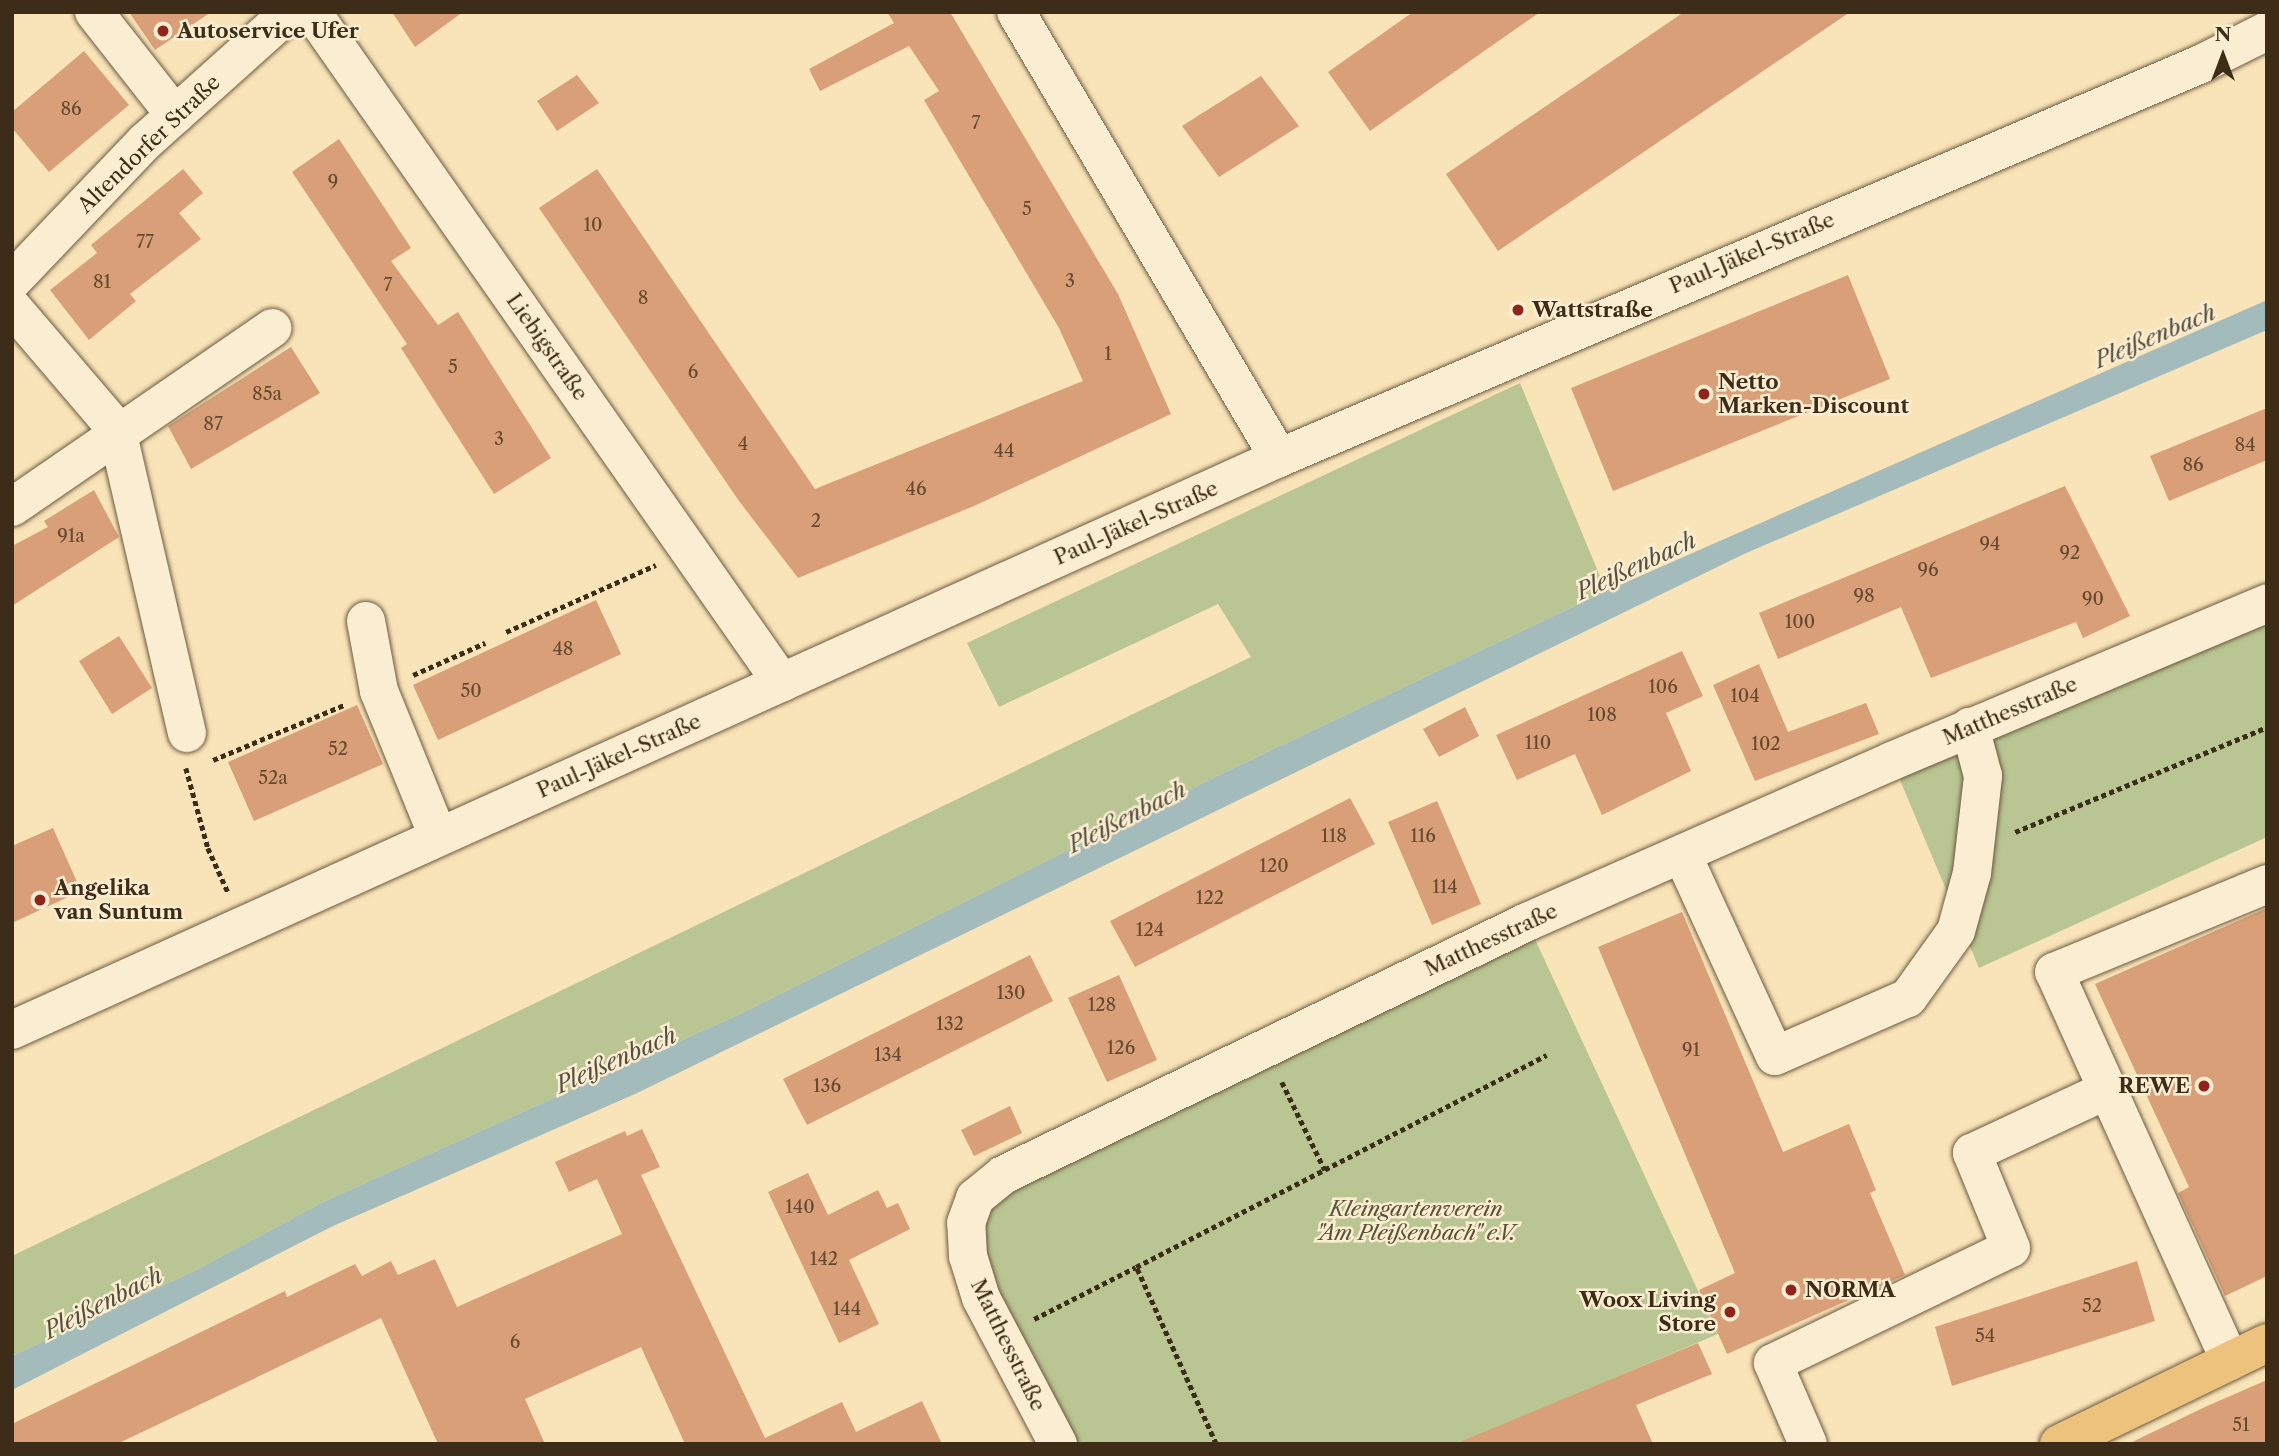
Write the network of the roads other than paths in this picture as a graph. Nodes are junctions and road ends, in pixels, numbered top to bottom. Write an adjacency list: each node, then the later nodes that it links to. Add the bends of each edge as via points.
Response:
1 (94, 12): 6 (street)
2 (290, 12): 6 (street, Altendorfer Straße)
3 (312, 12): 15 (street, Liebigstraße)
4 (1016, 12): 11 (street)
5 (2267, 31): 11 (street, Paul-Jäkel-Straße, via 2202,64)
6 (175, 115): 7 (street, Altendorfer Straße)
7 (12, 281)
8 (12, 307): 10 (street)
9 (272, 328): 10 (street)
10 (117, 430): 12 (street); 17 (street)
11 (1279, 458): 15 (street, Paul-Jäkel-Straße)
12 (12, 507)
13 (2267, 603): 16 (street, Matthesstraße)
14 (366, 621): 18 (street, via 379,691)
15 (782, 683): 18 (street, Paul-Jäkel-Straße)
16 (1970, 727): 19 (street, Matthesstraße); 19 (street, via 1983,776 1975,849 1956,931 1908,998 1775,1056)
17 (187, 733)
18 (438, 836): 21 (street, Paul-Jäkel-Straße)
19 (1682, 854): 25 (street, Matthesstraße, via 1527,922 1003,1175 975,1198 966,1223 968,1256 1000,1337)
20 (2267, 884): 22 (street, via 2054,972)
21 (12, 1030)
22 (2107, 1090): 24 (street); 26 (street, via 1972,1153 2011,1248 1773,1363)
23 (2267, 1343): 24 (main road)
24 (2230, 1361): 27 (main road)
25 (1058, 1444)
26 (1808, 1444)
27 (2059, 1444)

